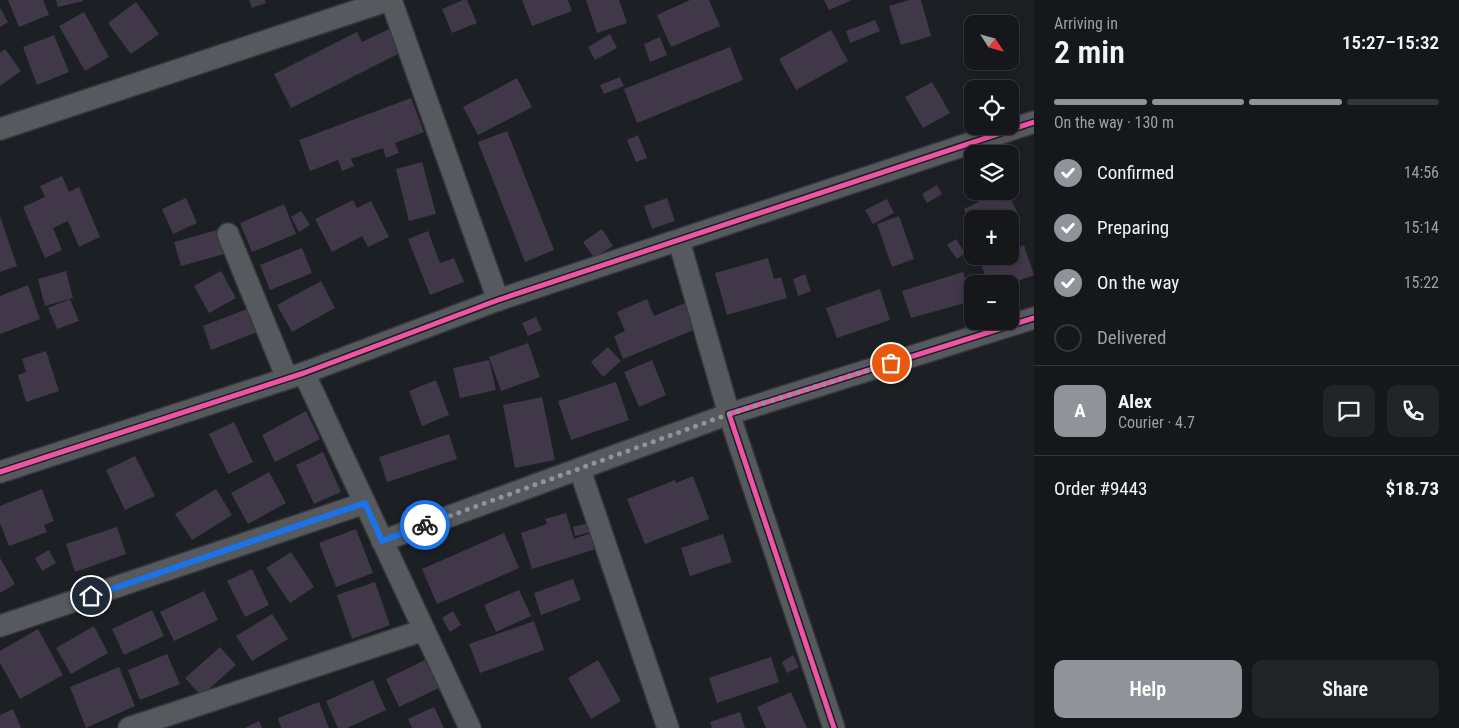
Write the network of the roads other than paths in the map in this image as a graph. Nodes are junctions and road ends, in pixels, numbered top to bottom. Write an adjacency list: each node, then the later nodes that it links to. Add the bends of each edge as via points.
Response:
1 (390, 0): 3 (street); 6 (street)
2 (1034, 122): 5 (street)
3 (0, 129)
4 (228, 234): 8 (street)
5 (679, 241): 6 (street); 9 (street)
6 (498, 300): 8 (street)
7 (1034, 318): 9 (street)
8 (295, 375): 11 (street); 12 (street)
9 (729, 414): 10 (street); 19 (street)
10 (580, 470): 13 (street); 18 (street)
11 (0, 472)
12 (365, 503): 13 (street); 14 (street)
13 (382, 541): 15 (street)
14 (0, 626)
15 (424, 630): 16 (street); 17 (street)
16 (129, 728)
17 (470, 728)
18 (668, 728)
19 (834, 728)

